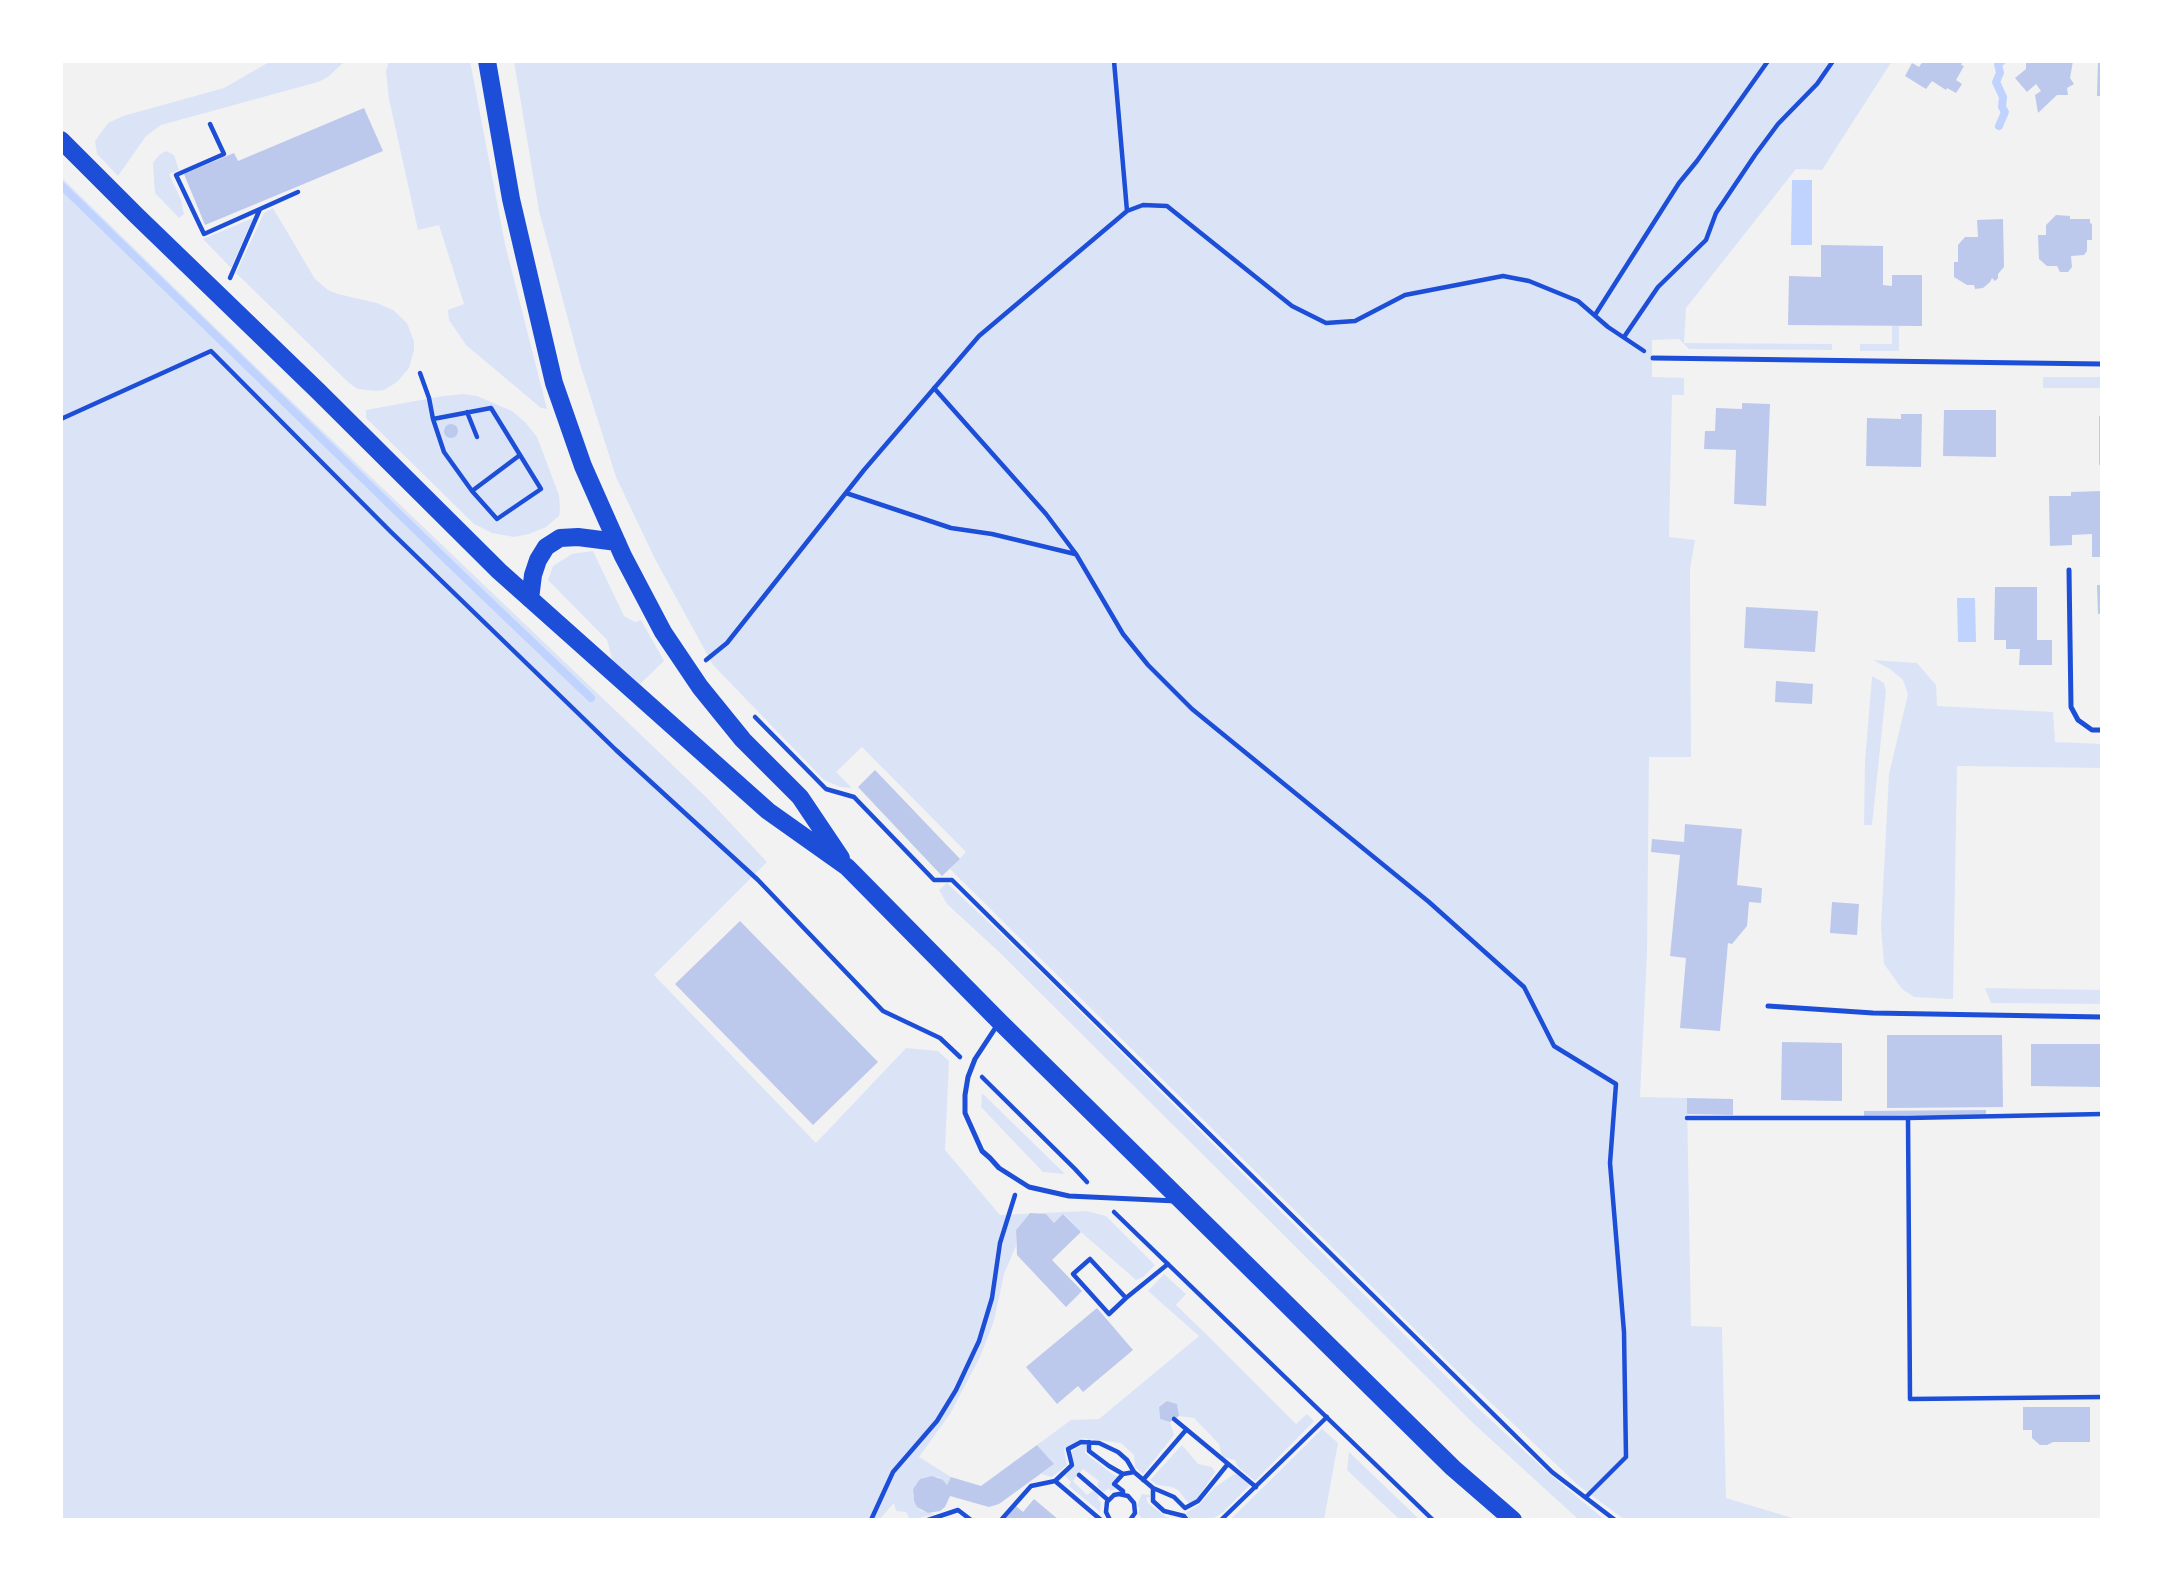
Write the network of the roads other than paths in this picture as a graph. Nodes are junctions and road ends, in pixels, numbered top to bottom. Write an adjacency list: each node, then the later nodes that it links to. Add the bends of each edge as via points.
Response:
1 (487, 61): 5 (main road, via 511,199 554,383 583,466)
2 (61, 140): 7 (main road)
3 (1654, 358): 4 (lane)
4 (2102, 364)
5 (617, 542): 7 (main road, via 560,538 546,547 533,575); 9 (main road, via 663,632 701,687 800,797)
6 (2069, 570): 8 (lane, via 2071,707 2078,720 2092,730)
7 (530, 599): 9 (main road, via 768,811)
8 (2102, 730)
9 (847, 867): 12 (main road)
10 (1768, 1006): 11 (lane, via 1873,1013)
11 (2102, 1017)
12 (999, 1021): 13 (main road); 13 (lane, via 975,1059 965,1095 965,1113 982,1151 999,1168 1029,1187 1069,1196)
13 (1183, 1201): 14 (main road, via 1453,1468)
14 (1513, 1520)

